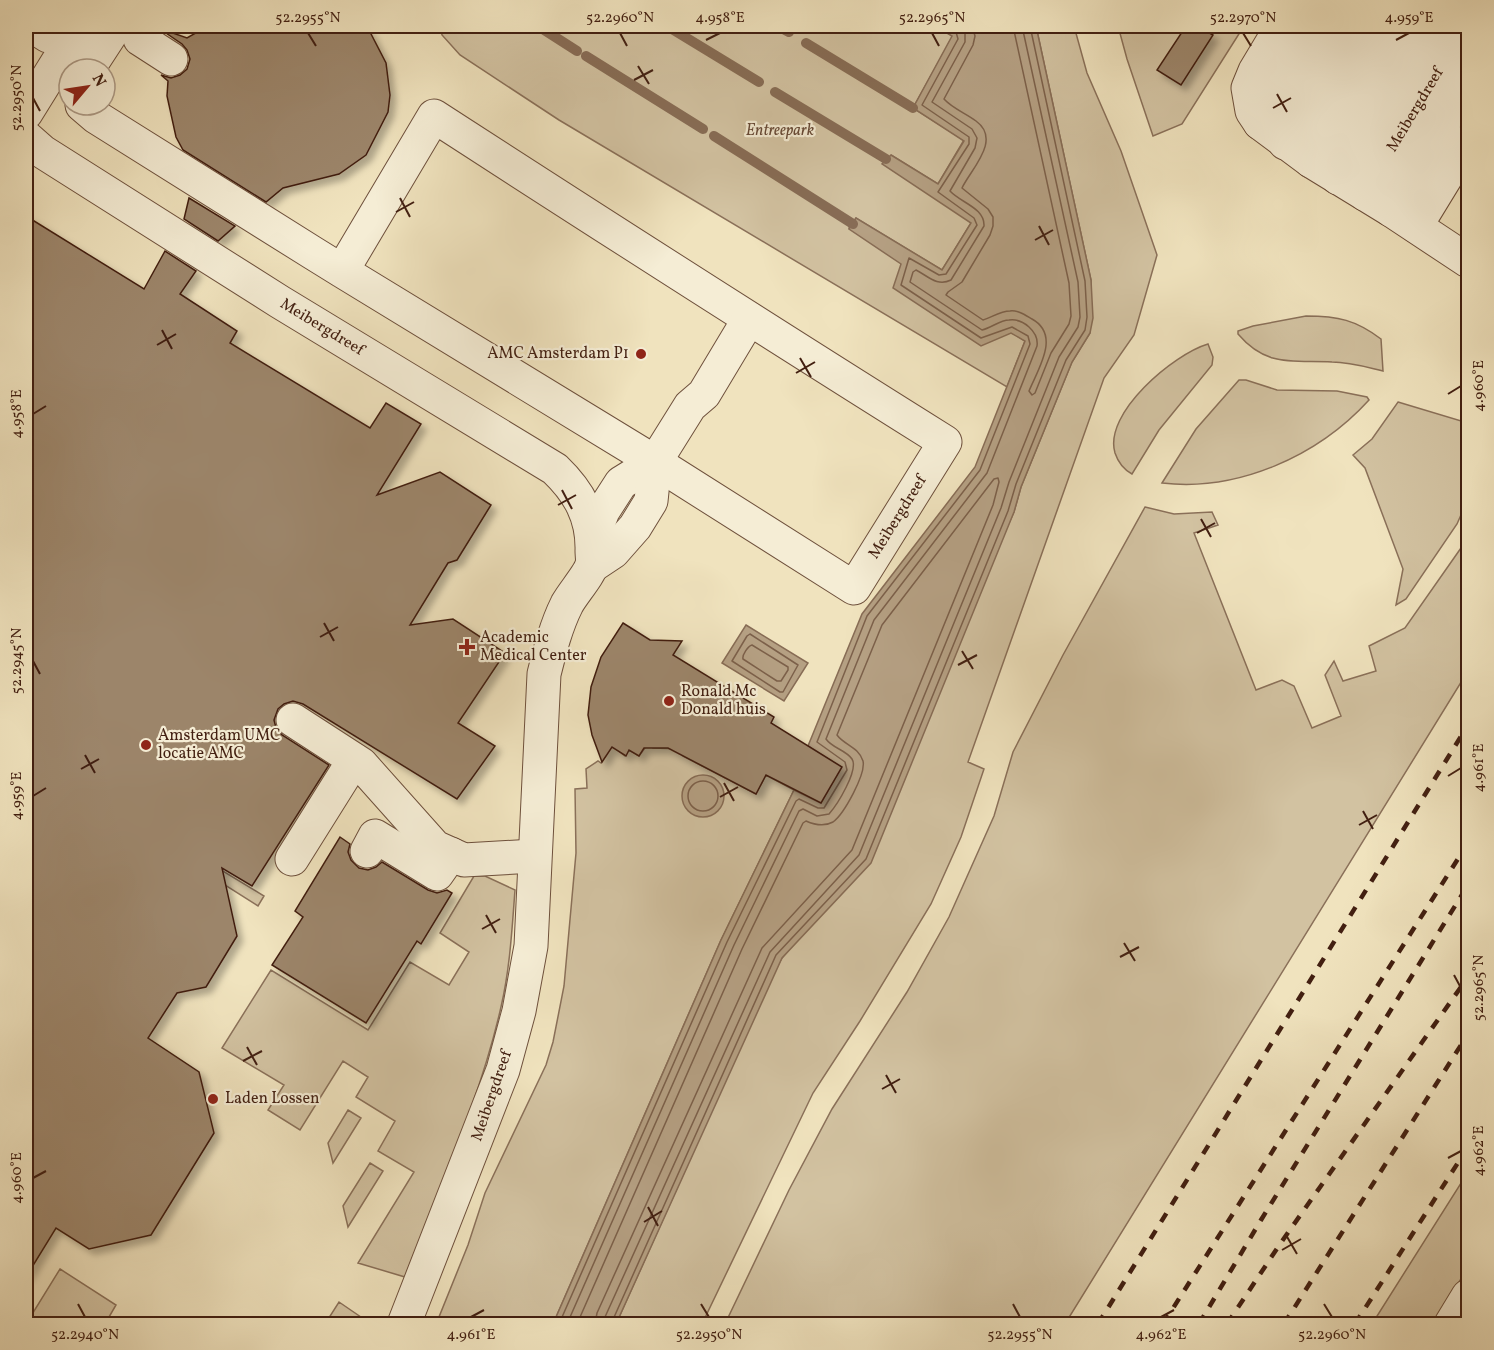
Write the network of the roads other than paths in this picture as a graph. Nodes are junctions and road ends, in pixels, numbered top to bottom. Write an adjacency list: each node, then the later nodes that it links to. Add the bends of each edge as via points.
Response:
1 (80, 26): 17 (street, Meibergdreef)
2 (116, 26): 11 (street)
3 (149, 26): 12 (street, via 140,39)
4 (1282, 26): 16 (street, via 1248,88 1252,111)
5 (1319, 26): 16 (street)
6 (1356, 26): 19 (street)
7 (1393, 26): 19 (street)
8 (1429, 26): 19 (street, Meibergdreef)
9 (1466, 26): 19 (street, Meibergdreef)
10 (45, 29): 13 (street)
11 (96, 57)
12 (171, 59)
13 (26, 73)
14 (1468, 81): 19 (street, Meibergdreef)
15 (96, 117): 21 (street, Meibergdreef)
16 (1260, 123): 19 (street)
17 (26, 130): 24 (street, Meibergdreef, via 42,152 555,469 580,498 588,516)
18 (1468, 141): 19 (street)
19 (1351, 185): 20 (street)
20 (1468, 261)
21 (342, 271): 22 (street, Meibergdreef, via 434,116); 23 (street, Meibergdreef)
22 (749, 319): 23 (street, Meibergdreef, via 704,394 690,406); 23 (street, Meibergdreef, via 945,442 854,588)
23 (655, 462): 24 (street, Meibergdreef, via 651,501 635,527 613,552)
24 (592, 551): 29 (street, Meibergdreef, via 554,634 544,674)
25 (293, 720): 26 (street)
26 (354, 760): 28 (street, via 435,847); 30 (street)
27 (367, 851): 28 (street, via 375,836 437,874)
28 (451, 854): 29 (street, via 464,861)
29 (534, 856): 32 (street, Meibergdreef, via 531,946 503,1070)
30 (292, 859)
31 (1468, 1296): 33 (street)
32 (404, 1324)
33 (1451, 1324)

